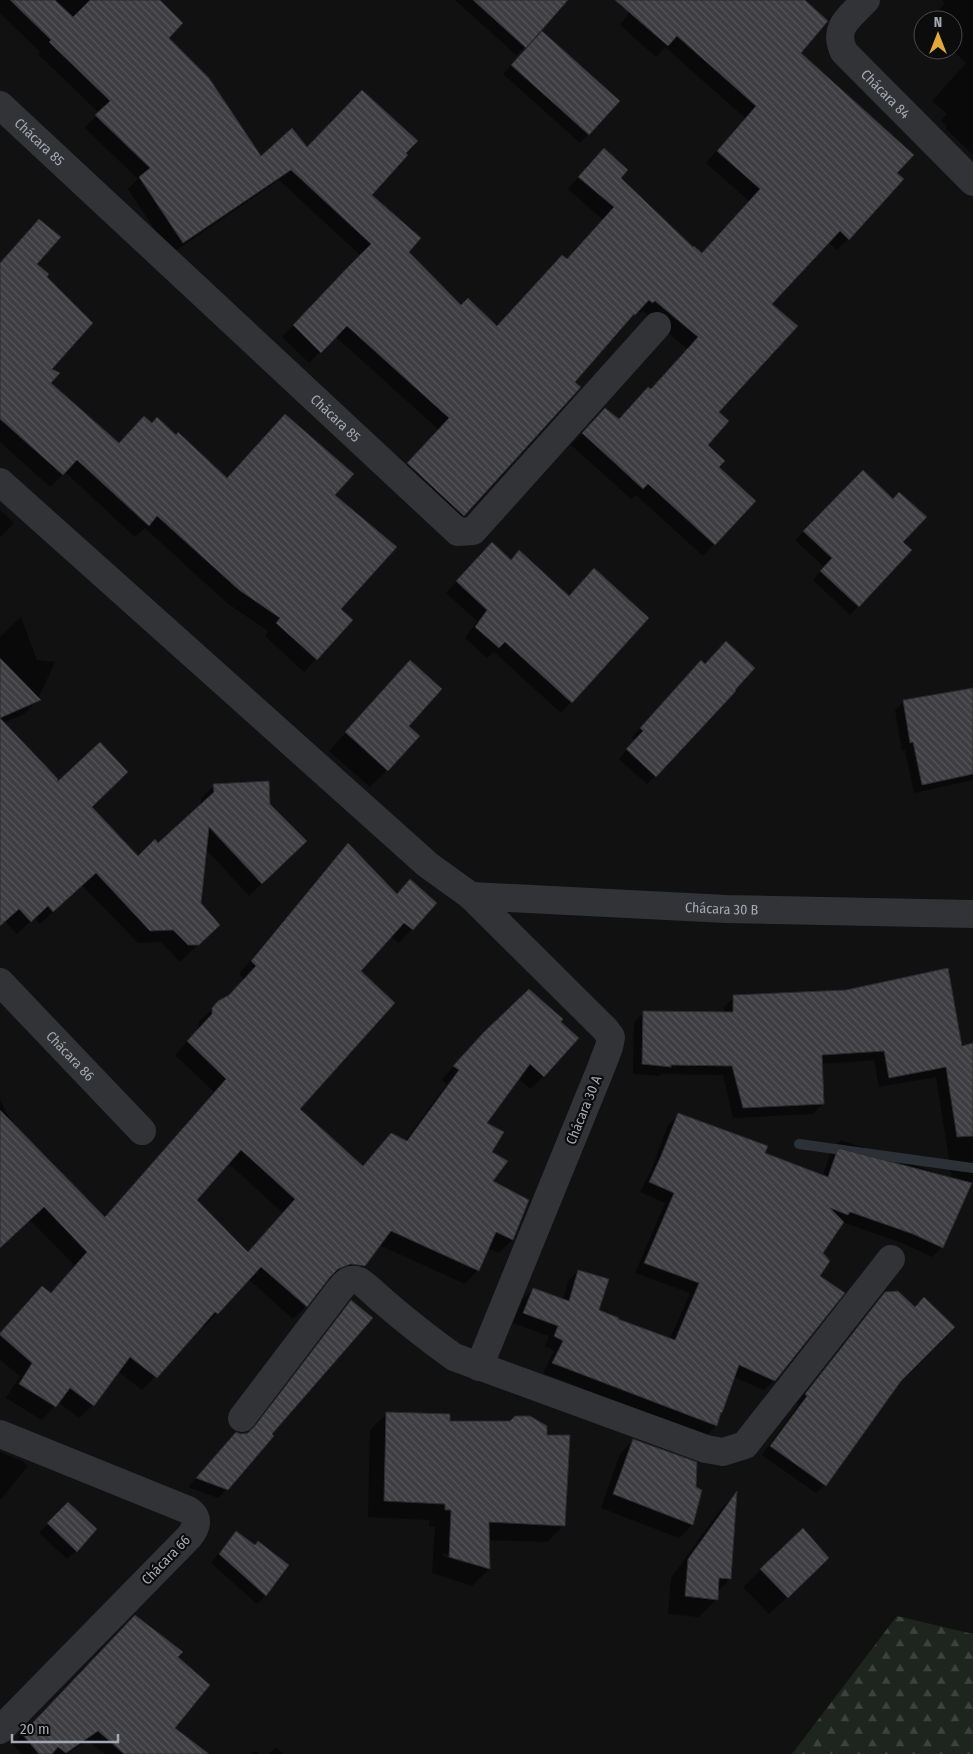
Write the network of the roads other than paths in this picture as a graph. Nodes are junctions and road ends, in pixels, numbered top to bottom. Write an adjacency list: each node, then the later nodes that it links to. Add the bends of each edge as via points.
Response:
1 (866, 0): 3 (street, Chácara 84, via 840,29 839,43 844,52)
2 (0, 105): 4 (street, Chácara 85, via 458,532 473,531)
3 (973, 182)
4 (657, 326)
5 (0, 482): 6 (street, via 428,865)
6 (471, 896): 7 (street, Chácara 30 B, via 726,909); 11 (street, Chácara 30 A, via 610,1037 601,1068)
7 (973, 914)
8 (0, 982): 9 (street, Chácara 86)
9 (142, 1132)
10 (891, 1259): 11 (street, via 745,1445 724,1452 706,1449)
11 (479, 1367): 12 (street, via 454,1357 412,1326 361,1281 352,1279 340,1289)
12 (242, 1418)
13 (0, 1434): 14 (street, Chácara 66, via 188,1510 197,1520 189,1537)
14 (0, 1730)

